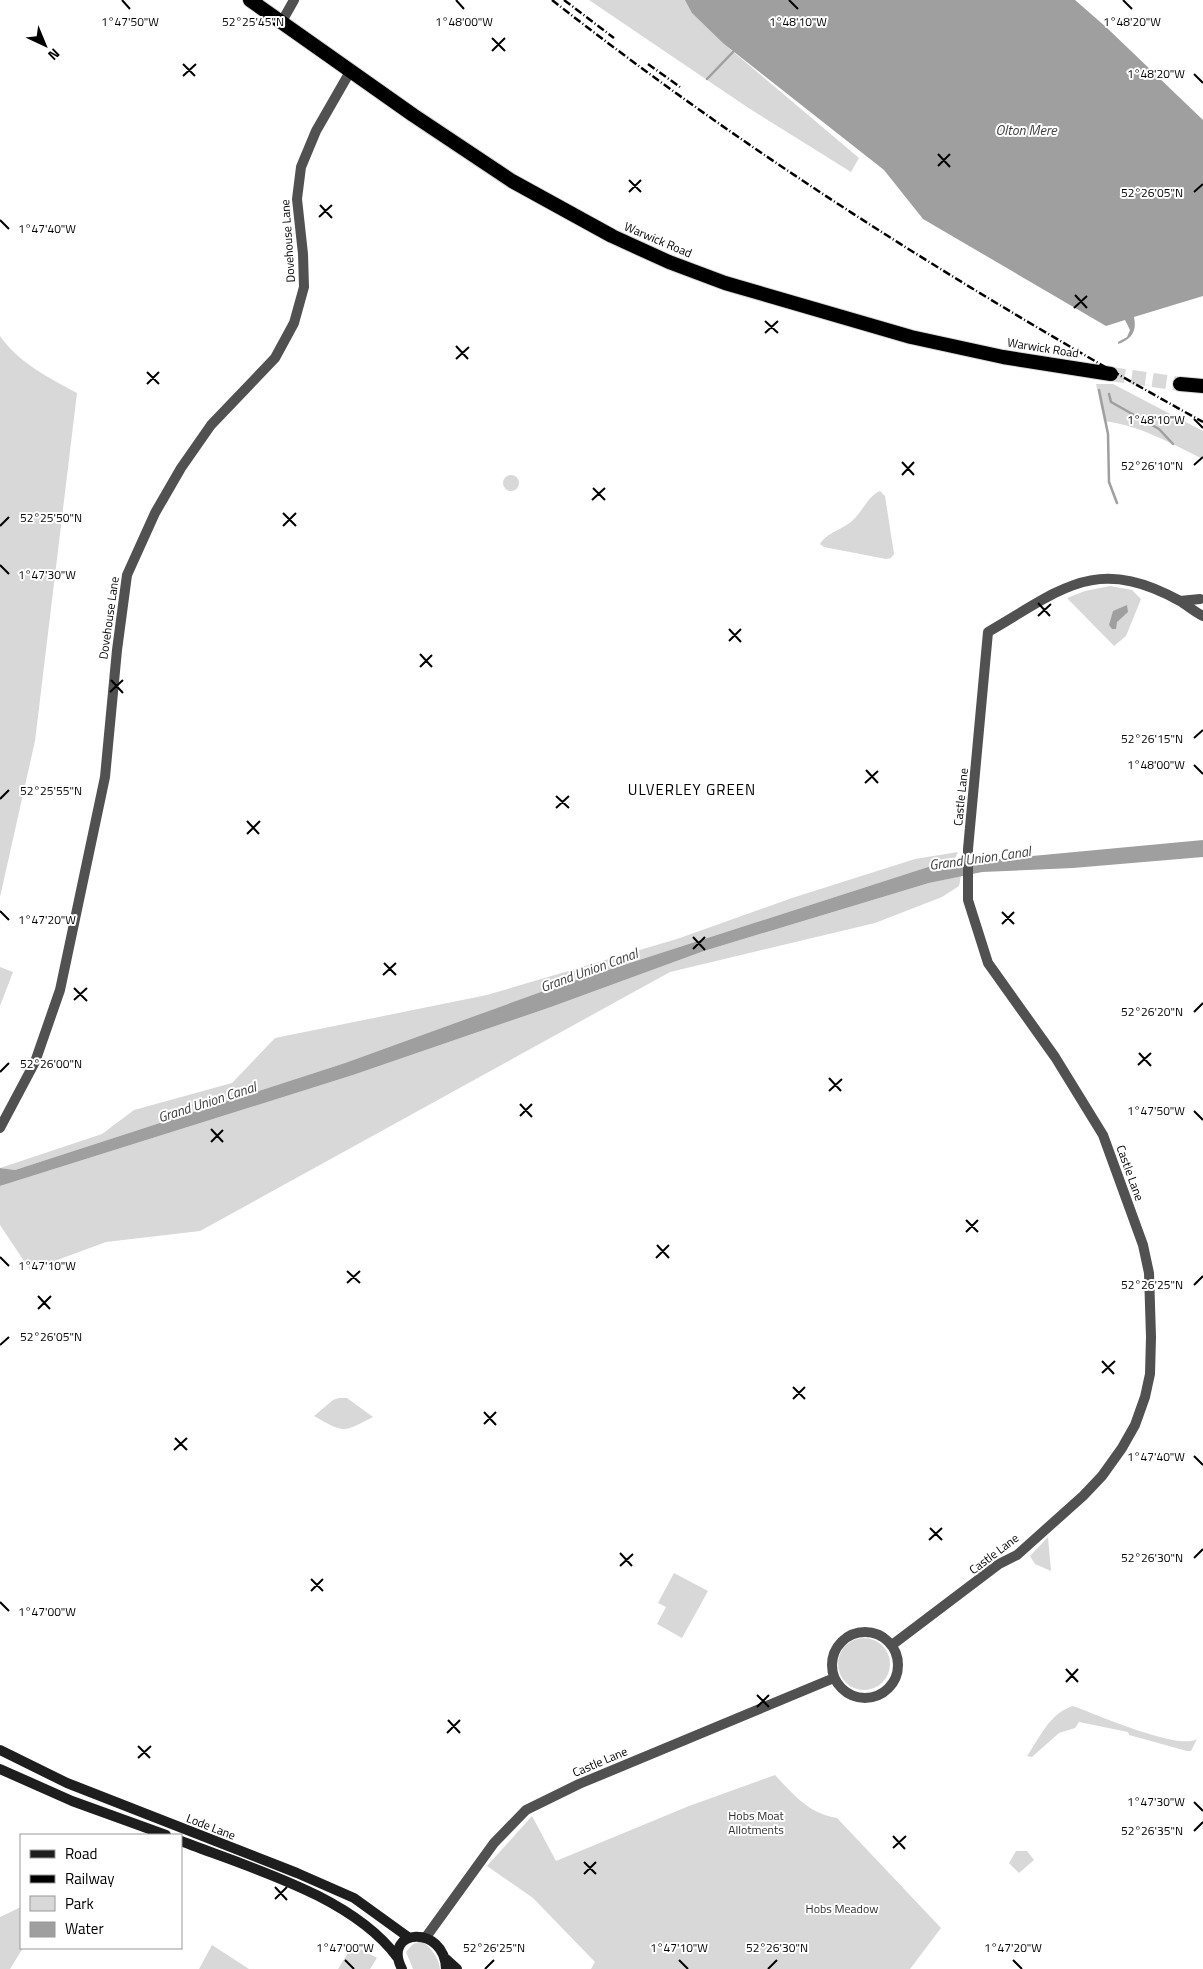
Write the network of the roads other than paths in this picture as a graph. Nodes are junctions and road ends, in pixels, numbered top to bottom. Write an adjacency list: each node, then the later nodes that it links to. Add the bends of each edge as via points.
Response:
1 (250, 0): 3 (highway, Warwick Road)
2 (294, 0): 3 (street)
3 (281, 23): 4 (highway, Warwick Road)
4 (351, 70): 5 (highway, Warwick Road, via 413,116 512,181 612,236 669,262 725,283 911,337 1003,357); 11 (street, Dovehouse Lane, via 316,131 301,167 297,199 304,287 294,323 275,358 211,425 181,468 155,513 127,575 105,777 60,990 35,1062)
5 (1111, 374)
6 (1180, 384): 7 (highway)
7 (1203, 386)
8 (1201, 598): 9 (street); 10 (street, via 1196,604)
9 (1180, 601): 10 (street); 12 (street, Castle Lane, via 1125,581 1094,579 1072,584 988,632 968,857 967,887 972,916 988,964 1055,1057 1103,1135 1143,1245 1149,1273 1150,1374 1145,1397 1131,1432 1102,1476 1084,1496 1017,1554 999,1564)
10 (1201, 614)
11 (0, 1128)
12 (892, 1645): 13 (street, via 872,1632 850,1635 834,1652); 13 (street, via 899,1668 893,1684 883,1694 872,1698 849,1694)
13 (834, 1678): 18 (street, Castle Lane, via 579,1784 526,1810 494,1843)
14 (0, 1750): 19 (main road, Lode Lane, via 67,1783 354,1898)
15 (0, 1769): 16 (main road, via 72,1801)
16 (163, 1834)
17 (182, 1841): 20 (main road, Lode Lane, via 259,1870 345,1910 385,1941)
18 (426, 1937): 19 (main road); 21 (main road, via 434,1942)
19 (408, 1938): 20 (main road, via 401,1944)
20 (397, 1957): 22 (main road, Lode Lane)
21 (446, 1964): 23 (main road)
22 (402, 1969)
23 (457, 1969)

